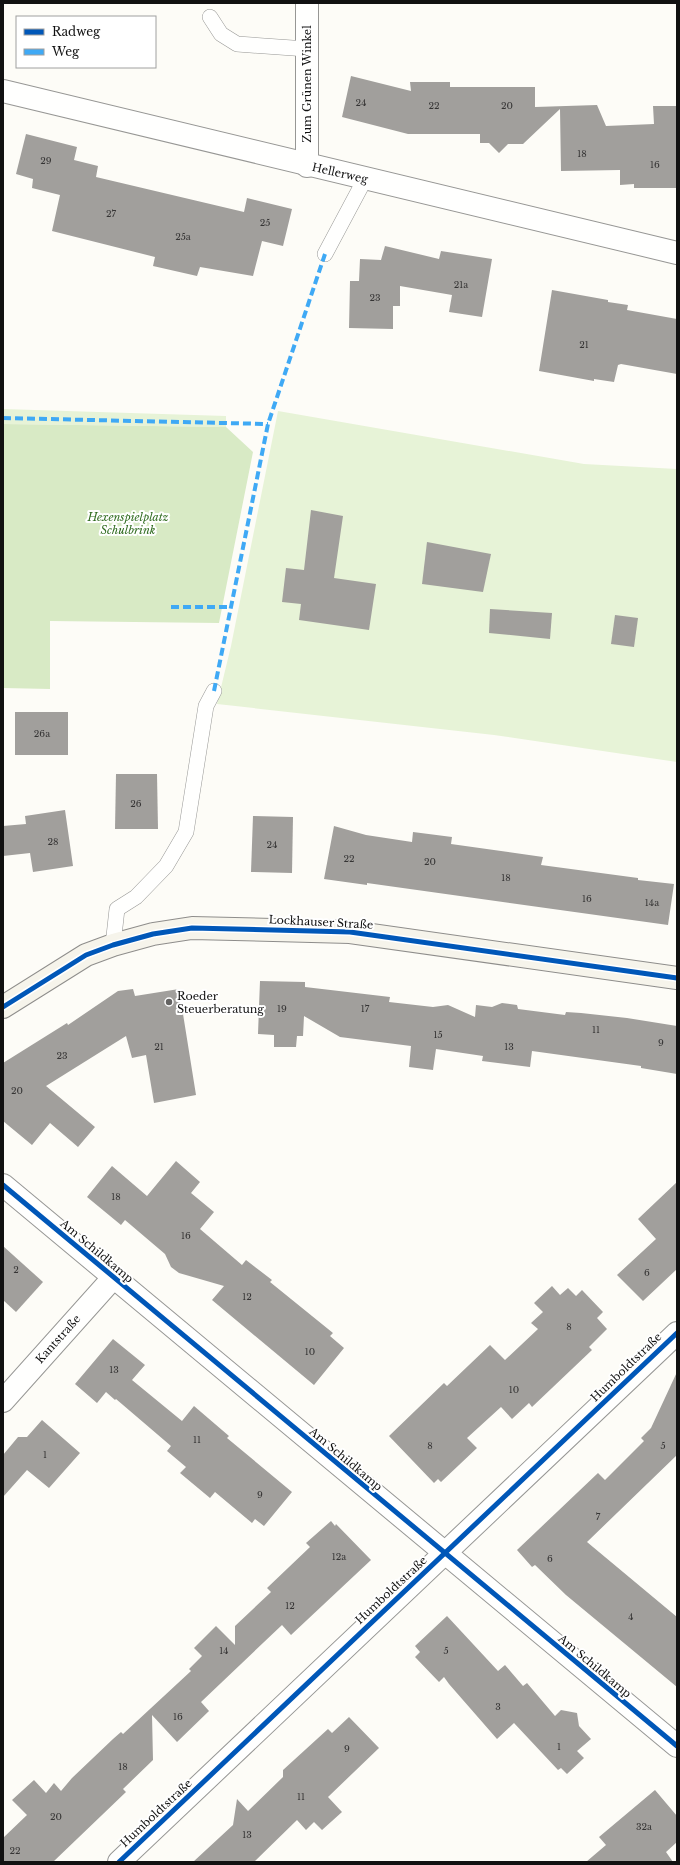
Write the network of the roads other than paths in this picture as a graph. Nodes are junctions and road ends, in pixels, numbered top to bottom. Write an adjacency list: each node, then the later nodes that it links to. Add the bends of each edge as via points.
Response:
1 (307, 3): 3 (street, Zum Grünen Winkel)
2 (210, 17): 3 (lane, via 221,34 237,44)
3 (307, 49): 5 (street, Zum Grünen Winkel)
4 (3, 91): 5 (street, Hellerweg)
5 (307, 166): 6 (street, Hellerweg)
6 (365, 179): 7 (street, Hellerweg); 8 (lane)
7 (677, 253)
8 (325, 254)
9 (214, 691): 10 (lane, via 206,706 186,832 166,866 136,897 117,909)
10 (112, 945): 11 (street, Lockhauser Straße, via 153,934 192,928 350,932); 12 (street, Lockhauser Straße, via 86,955)
11 (677, 978)
12 (3, 1007)
13 (3, 1185): 14 (street, Am Schildkamp)
14 (113, 1278): 16 (street, Kantstraße); 17 (street, Am Schildkamp)
15 (677, 1333): 17 (street, Humboldtstraße)
16 (3, 1401)
17 (444, 1554): 18 (street, Am Schildkamp); 19 (street, Humboldtstraße)
18 (677, 1746)
19 (120, 1862)

